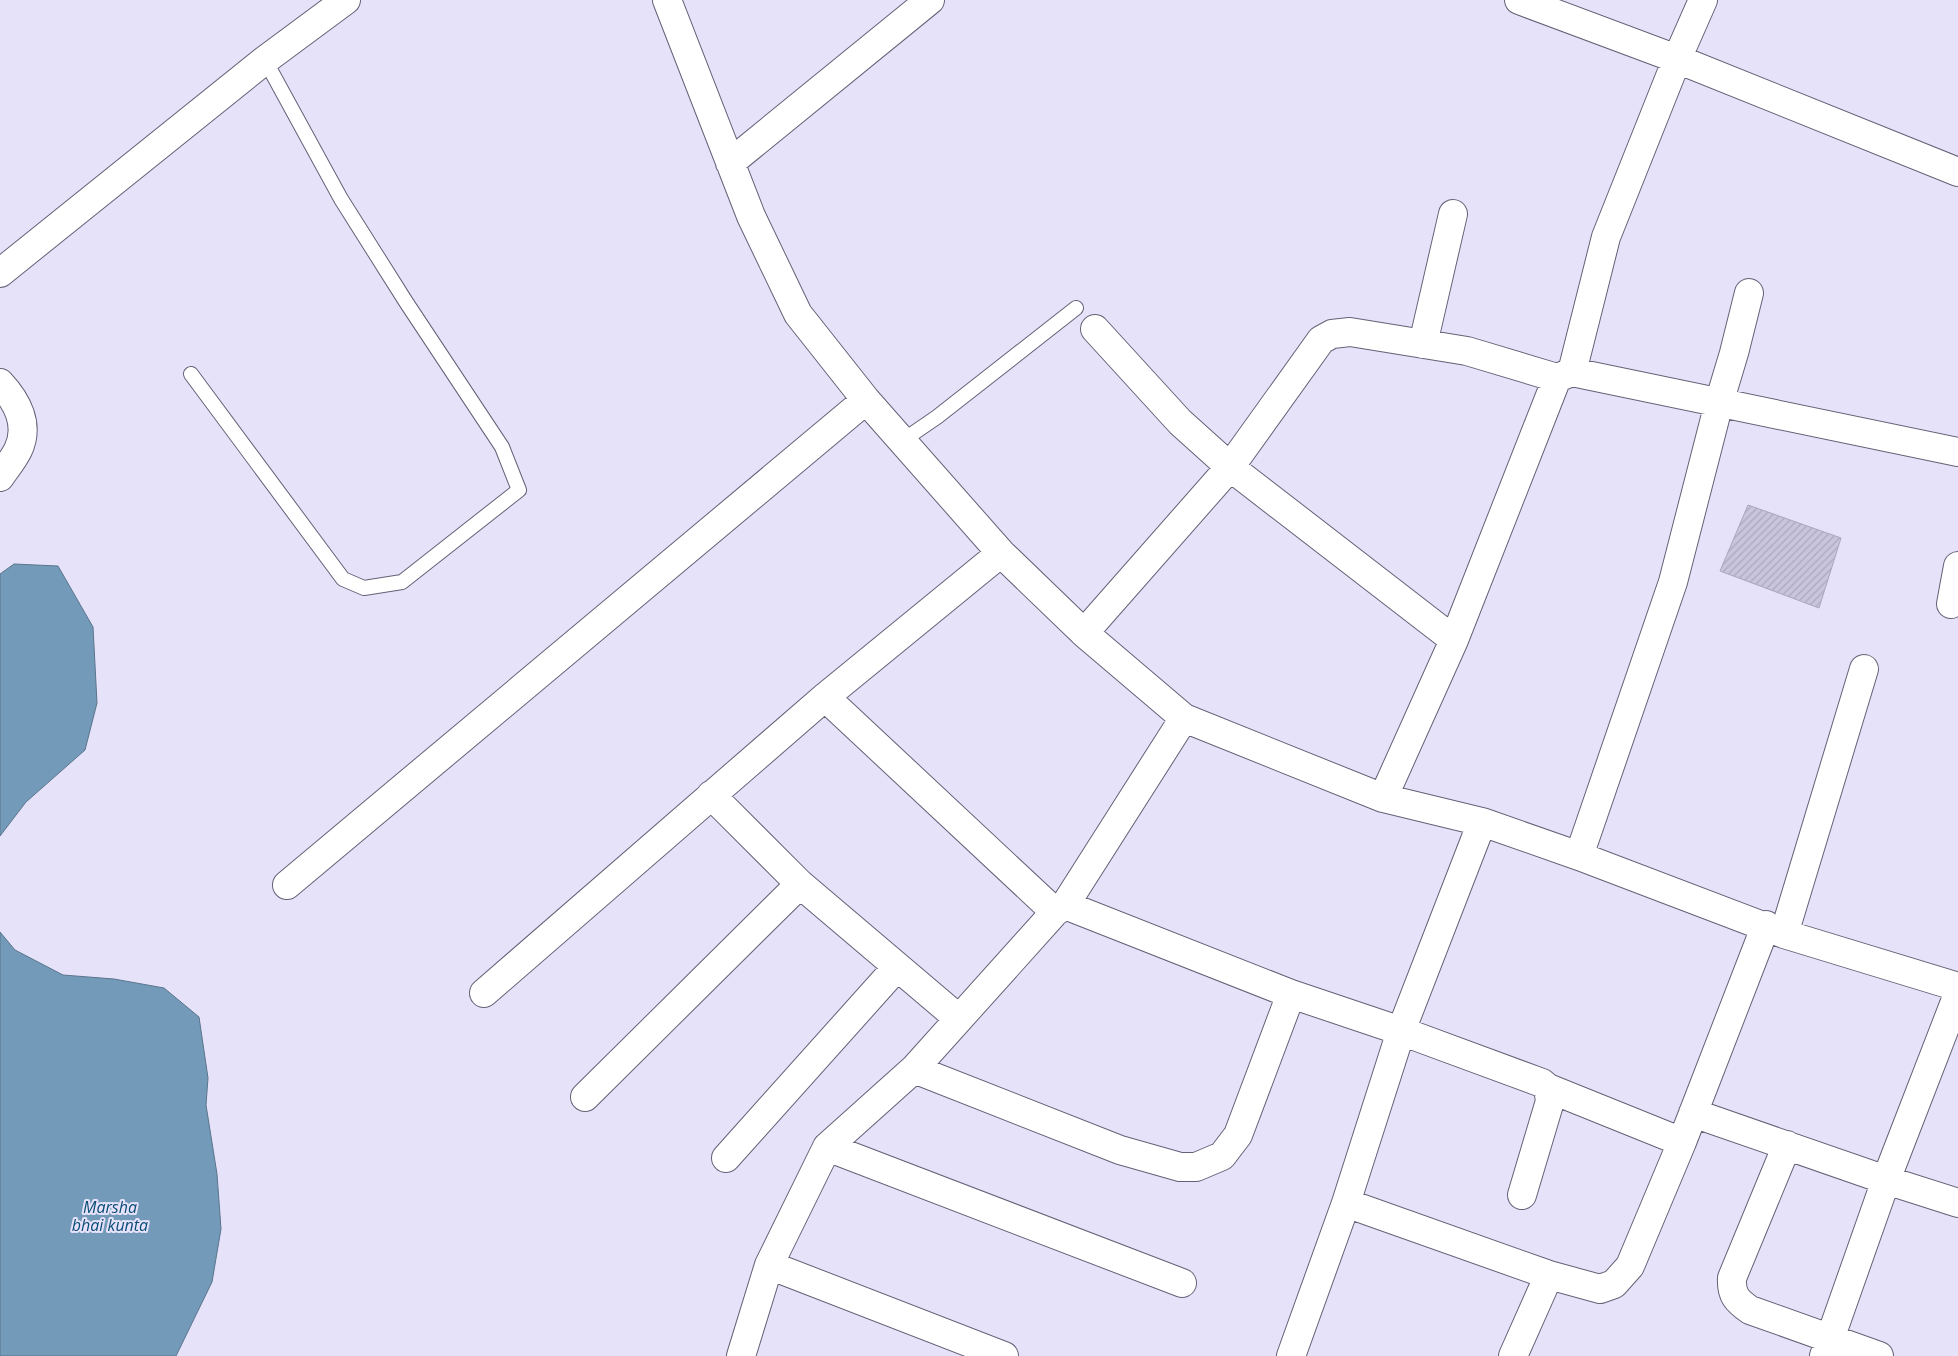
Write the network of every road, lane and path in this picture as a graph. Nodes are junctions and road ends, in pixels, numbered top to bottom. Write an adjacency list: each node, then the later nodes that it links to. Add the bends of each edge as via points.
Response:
1 (346, 0): 7 (street)
2 (667, 0): 8 (street)
3 (930, 0): 8 (street)
4 (1519, 0): 6 (street)
5 (1703, 0): 6 (street)
6 (1677, 59): 9 (street); 17 (street, via 1606,236)
7 (265, 60): 11 (street); 16 (lane, via 346,207 502,447 519,490 402,582 364,588 343,579)
8 (730, 163): 19 (street, via 751,216 798,314)
9 (1958, 172)
10 (1453, 214): 15 (street)
11 (0, 273)
12 (1749, 293): 20 (street)
13 (1076, 308): 21 (lane)
14 (1095, 329): 23 (street, via 1180,422)
15 (1423, 344): 17 (street, via 1467,351); 23 (street, via 1350,332 1332,334 1321,340)
16 (191, 374)
17 (1564, 375): 20 (street); 29 (street)
18 (0, 383): 24 (street, via 19,408 23,431 18,450)
19 (866, 400): 21 (street); 38 (street)
20 (1718, 403): 22 (street); 36 (street, via 1674,582)
21 (902, 441): 25 (street)
22 (1958, 452)
23 (1230, 467): 28 (street); 29 (street)
24 (0, 477)
25 (1001, 553): 28 (street); 31 (street)
26 (1958, 566): 27 (street)
27 (1951, 604)
28 (1084, 633): 32 (street)
29 (1454, 640): 34 (street)
30 (1864, 669): 40 (street)
31 (825, 697): 33 (street); 39 (street)
32 (1184, 718): 34 (street); 39 (street)
33 (711, 795): 37 (street); 43 (street)
34 (1383, 798): 35 (street)
35 (1482, 822): 36 (street); 47 (street)
36 (1579, 856): 40 (street)
37 (800, 884): 41 (street); 50 (street)
38 (287, 885)
39 (1060, 909): 44 (street); 46 (street)
40 (1775, 929): 42 (street); 51 (street)
41 (897, 966): 46 (street); 55 (street)
42 (1958, 986)
43 (484, 993)
44 (1291, 994): 47 (street); 48 (street, via 1238,1135 1222,1156 1196,1167 1180,1167 1120,1150)
45 (1958, 994): 56 (street)
46 (959, 1019): 48 (street)
47 (1401, 1031): 49 (street); 58 (street)
48 (914, 1069): 54 (street)
49 (1548, 1088): 52 (street); 57 (street, via 1550,1101)
50 (585, 1098)
51 (1693, 1113): 52 (street); 53 (street)
52 (1682, 1142): 61 (street, via 1630,1266 1614,1284 1600,1289)
53 (1786, 1145): 56 (street); 63 (street, via 1732,1278 1731,1290 1737,1301 1750,1310)
54 (827, 1147): 60 (street); 62 (street)
55 (726, 1158)
56 (1886, 1180): 59 (street); 63 (street)
57 (1522, 1195)
58 (1346, 1203): 61 (street); 66 (street)
59 (1958, 1203)
60 (769, 1264): 64 (street); 65 (street)
61 (1549, 1276): 67 (street)
62 (1182, 1283)
63 (1826, 1347): 68 (street)
64 (741, 1356)
65 (1004, 1356)
66 (1291, 1356)
67 (1513, 1356)
68 (1879, 1356)

